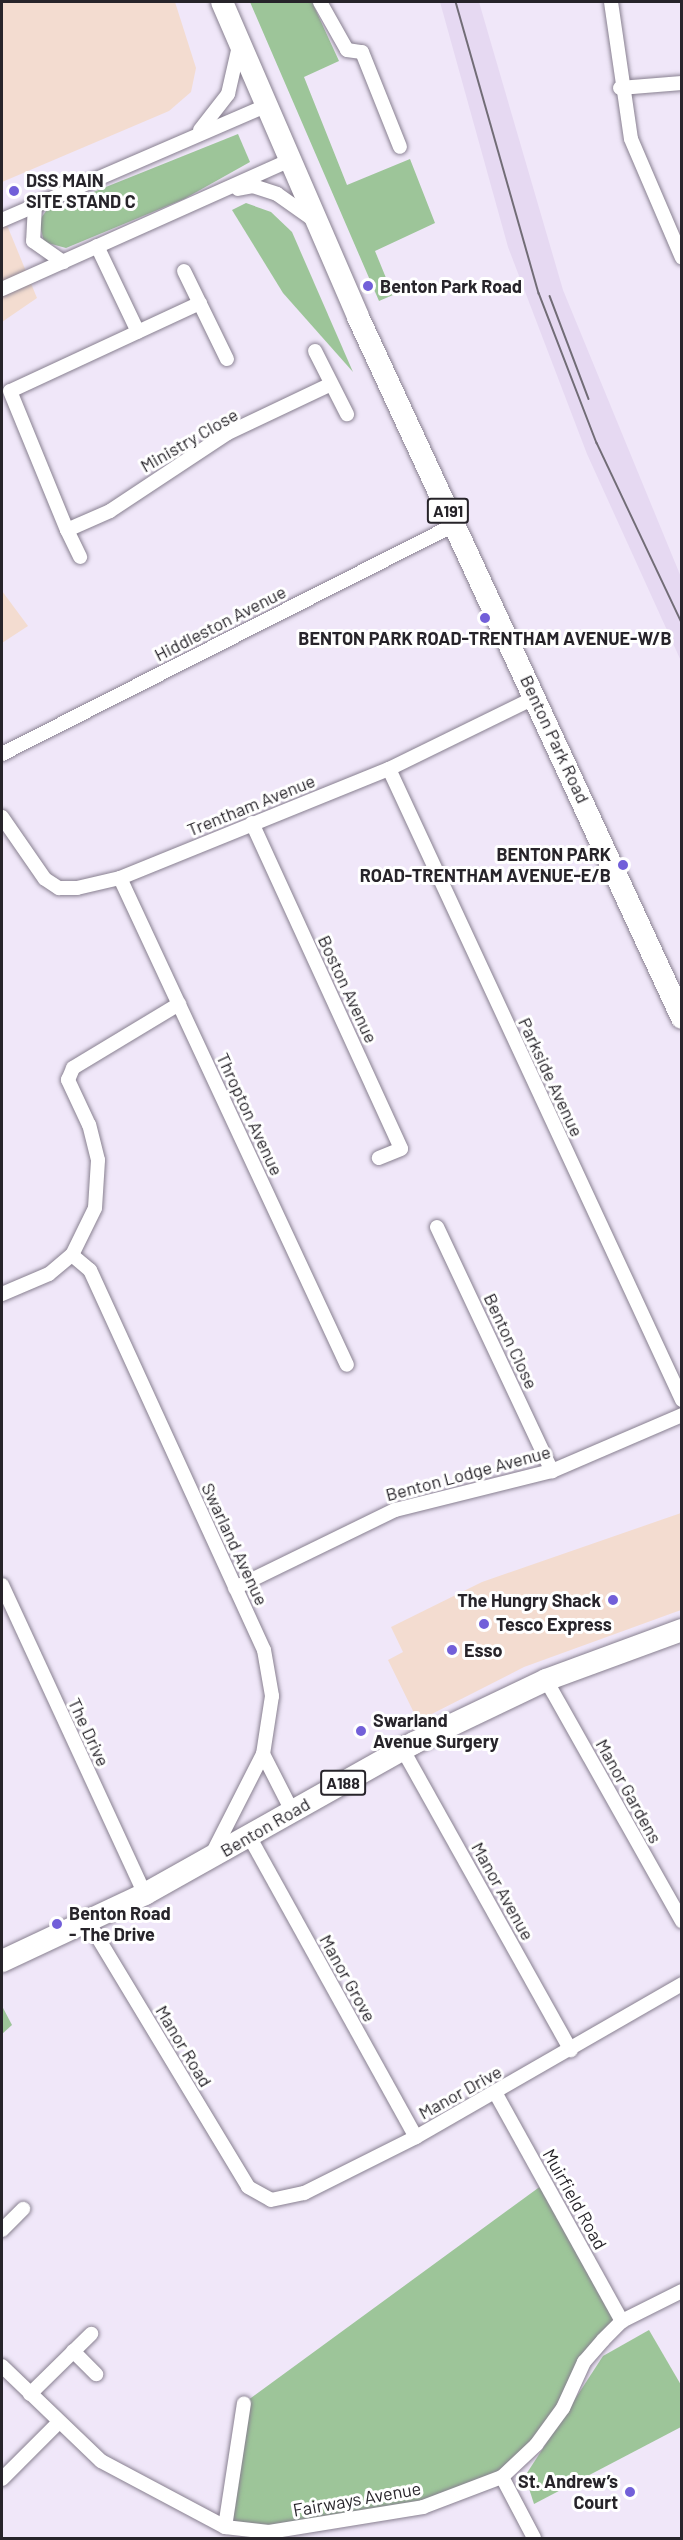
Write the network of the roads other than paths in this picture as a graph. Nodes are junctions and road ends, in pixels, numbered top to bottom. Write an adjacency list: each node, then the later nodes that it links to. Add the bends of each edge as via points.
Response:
1 (222, 2): 4 (main road, Benton Park Road / A191)
2 (320, 2): 9 (street, via 347,50 362,52)
3 (611, 2): 6 (street)
4 (239, 44): 7 (main road, Benton Park Road / A191); 8 (street, via 228,94)
5 (681, 83): 6 (street)
6 (620, 88): 16 (street, via 631,139)
7 (266, 106): 8 (street); 10 (main road, Benton Park Road / A191)
8 (194, 136): 12 (street)
9 (400, 147)
10 (288, 161): 11 (street); 14 (main road, Benton Park Road / A191)
11 (220, 191): 14 (street, via 253,186 277,194 302,208); 15 (street)
12 (35, 205): 13 (street); 17 (street, via 33,241)
13 (2, 220)
14 (316, 225): 26 (main road, Benton Park Road / A191)
15 (97, 246): 17 (street); 21 (street)
16 (681, 258)
17 (63, 262): 19 (street)
18 (184, 271): 20 (street)
19 (2, 289)
20 (200, 303): 21 (street); 23 (street)
21 (138, 332): 27 (street, via 10,391 48,495)
22 (315, 351): 24 (street)
23 (227, 359)
24 (332, 384): 25 (street); 27 (street, Ministry Close, via 228,433 110,511)
25 (347, 414)
26 (454, 525): 29 (main road, Benton Park Road / A191); 30 (street, Hiddleston Avenue)
27 (67, 530): 28 (street)
28 (80, 557)
29 (536, 697): 31 (street, Trentham Avenue); 36 (main road, Benton Park Road / A191)
30 (2, 754)
31 (389, 769): 33 (street, Trentham Avenue); 42 (street, Parkside Avenue)
32 (2, 817): 34 (street, Trentham Avenue, via 45,879 59,888)
33 (252, 823): 34 (street, Trentham Avenue); 37 (street, Boston Avenue, via 401,1149)
34 (120, 878): 35 (street, Thropton Avenue)
35 (178, 1004): 39 (street, via 73,1068 68,1080 89,1125 99,1186); 41 (street, Thropton Avenue)
36 (681, 1018)
37 (379, 1158)
38 (437, 1227): 44 (street, Benton Close)
39 (72, 1255): 40 (street, via 49,1274); 46 (street, Swarland Avenue, via 90,1270)
40 (2, 1294)
41 (347, 1365)
42 (681, 1400)
43 (681, 1415): 44 (street, Benton Lodge Avenue)
44 (552, 1471): 46 (street, Benton Lodge Avenue, via 395,1510)
45 (2, 1585): 54 (street, The Drive)
46 (235, 1588): 50 (street, Swarland Avenue, via 264,1650 272,1696)
47 (681, 1630): 48 (main road, Benton Road / A188)
48 (546, 1680): 49 (main road, Benton Road / A188); 55 (street, Manor Gardens)
49 (403, 1750): 51 (main road, Benton Road / A188); 59 (street, Manor Avenue)
50 (263, 1755): 51 (street); 53 (street, Swarland Avenue)
51 (292, 1811): 52 (main road, Benton Road / A188)
52 (249, 1836): 53 (main road, Benton Road / A188); 61 (street, Manor Grove)
53 (209, 1858): 54 (main road, Benton Road / A188)
54 (145, 1894): 56 (main road, Benton Road / A188)
55 (681, 1921)
56 (89, 1923): 57 (main road, Benton Road / A188); 62 (street, Manor Road)
57 (6, 1963)
58 (681, 1984): 59 (street, Manor Drive)
59 (571, 2050): 60 (street, Manor Drive)
60 (496, 2094): 61 (street, Manor Drive); 66 (street, Muirfield Road)
61 (416, 2137): 62 (street, Manor Drive, via 288,2199 271,2200)
62 (248, 2187)
63 (23, 2209): 64 (street)
64 (2, 2230)
65 (681, 2291): 66 (street, Fairways Avenue)
66 (622, 2321): 74 (street, Fairways Avenue, via 584,2362 563,2408 536,2445)
67 (91, 2334): 68 (street)
68 (73, 2351): 70 (street); 71 (street)
69 (2, 2366): 71 (street, Fairways Avenue)
70 (96, 2374)
71 (30, 2394): 73 (street, Fairways Avenue)
72 (244, 2403): 76 (street)
73 (58, 2422): 75 (street); 76 (street, Fairways Avenue, via 101,2461)
74 (502, 2477): 76 (street, Fairways Avenue, via 423,2507 357,2520 268,2532); 77 (street)
75 (2, 2479)
76 (225, 2527)
77 (534, 2538)

